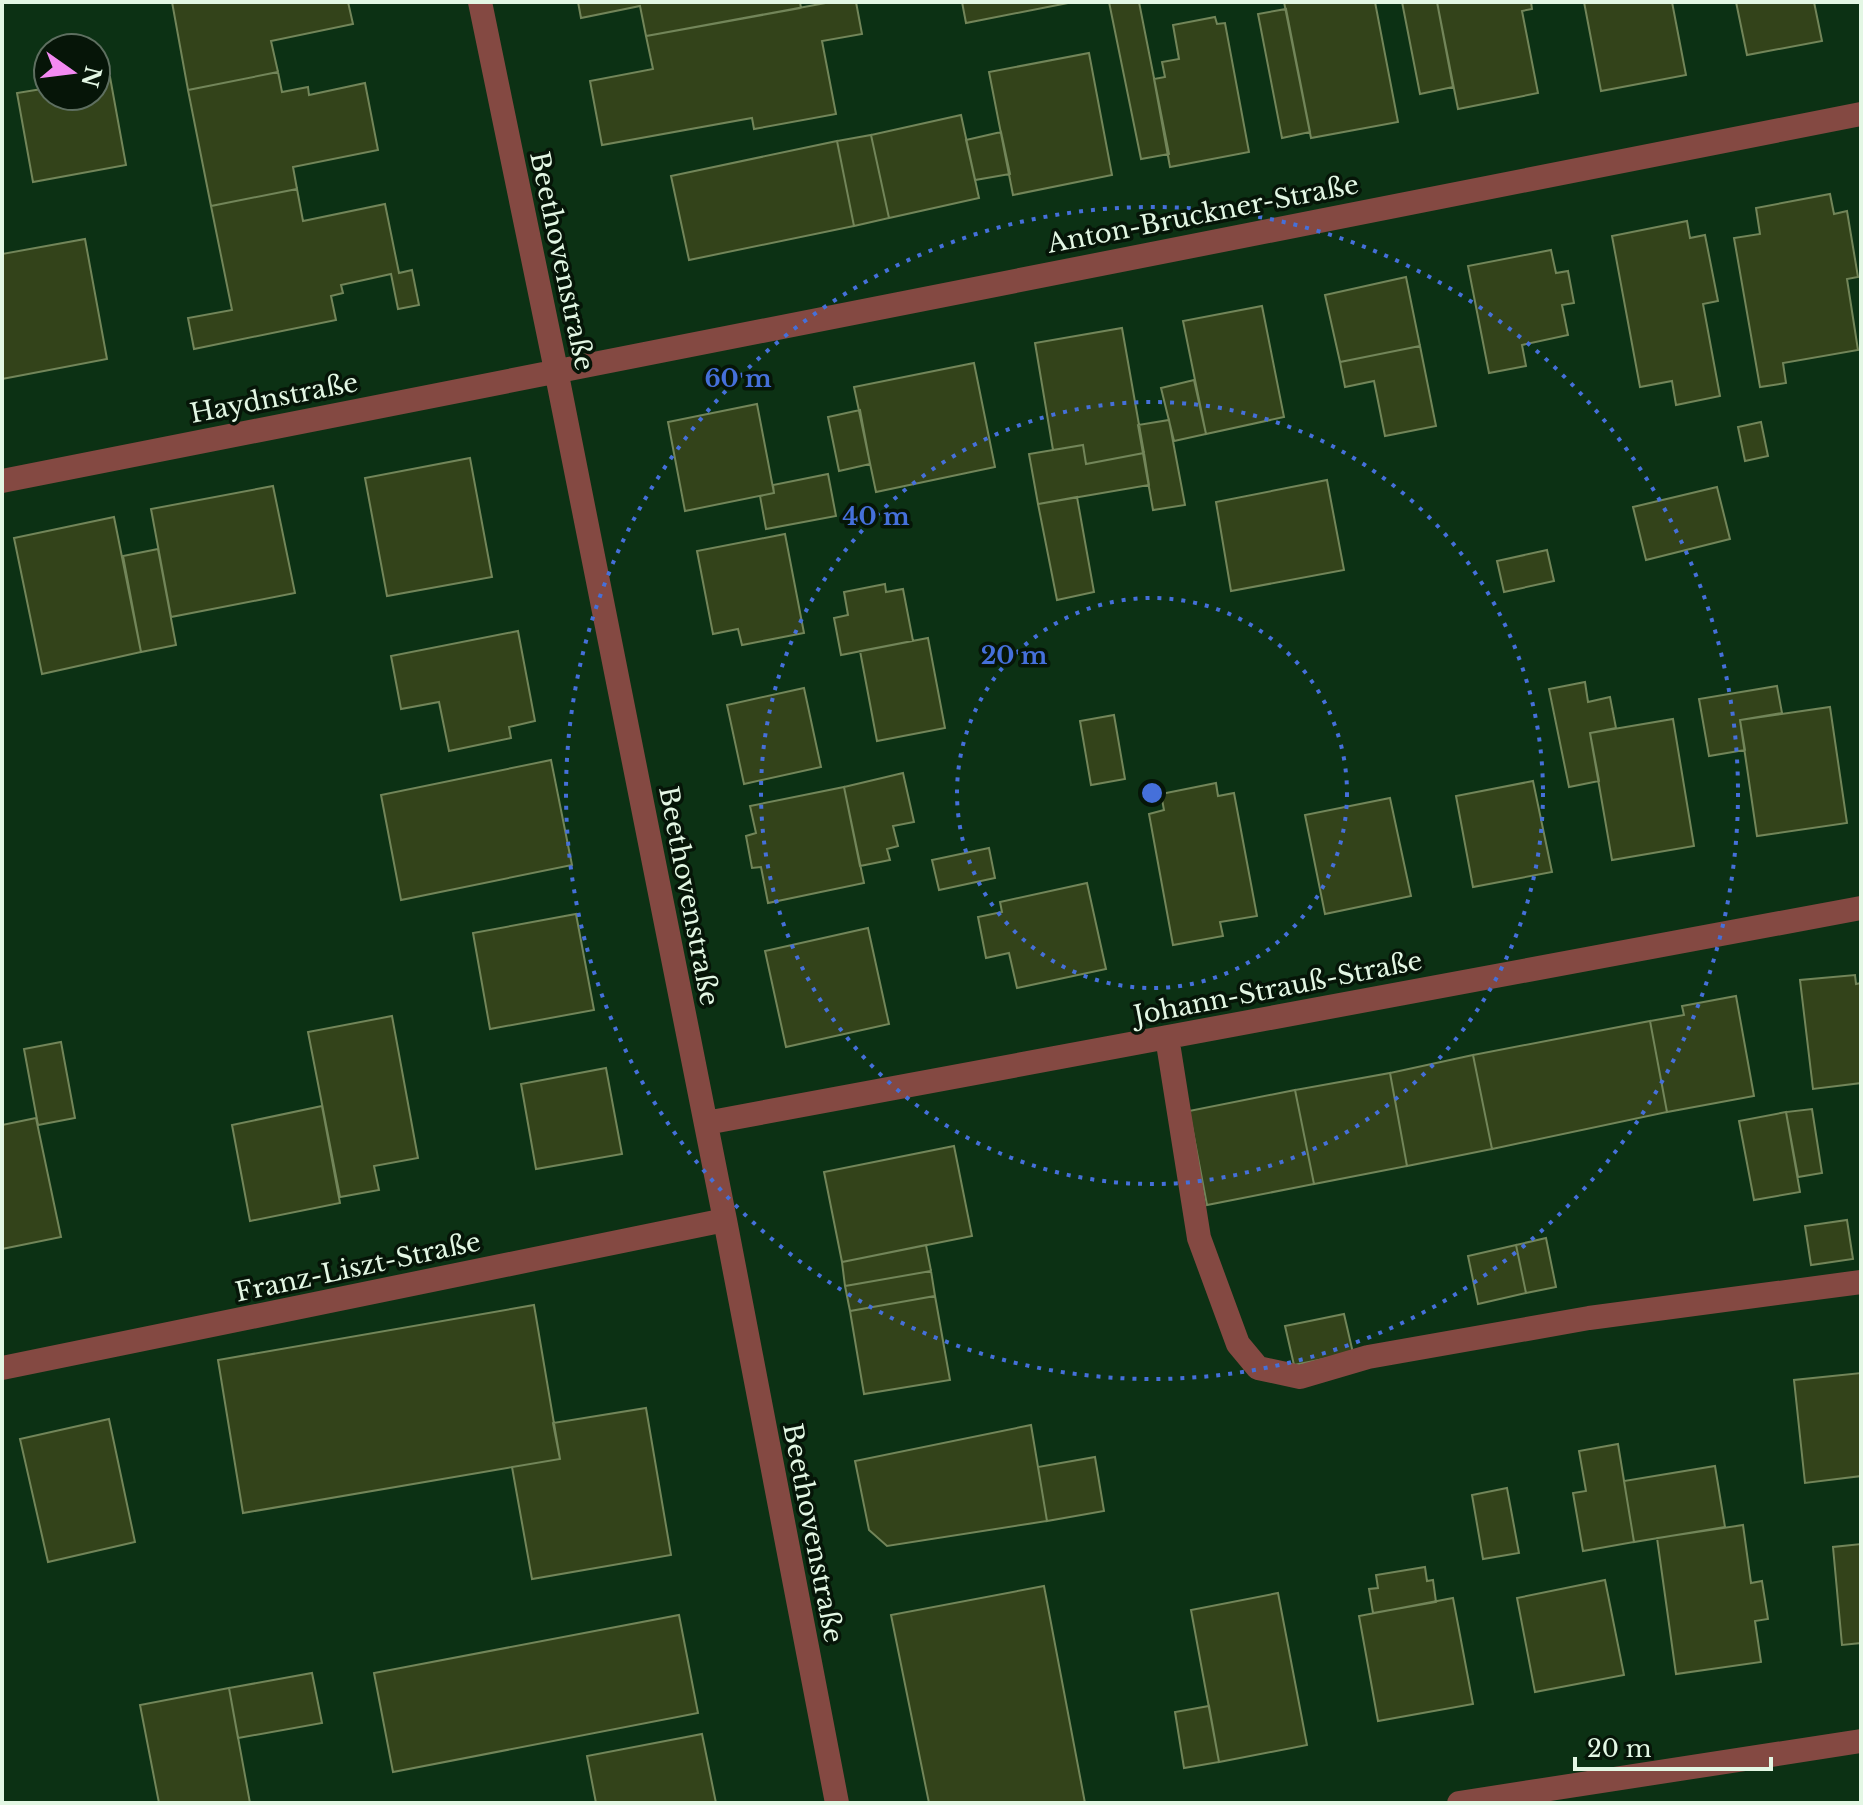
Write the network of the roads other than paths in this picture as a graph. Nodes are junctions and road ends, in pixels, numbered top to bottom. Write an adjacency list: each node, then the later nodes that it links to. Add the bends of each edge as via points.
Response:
1 (480, 2): 3 (street, Beethovenstraße)
2 (1861, 114): 3 (street, Anton-Bruckner-Straße)
3 (556, 370): 4 (street, Haydnstraße); 7 (street, Beethovenstraße)
4 (2, 481)
5 (1861, 908): 6 (street, Johann-Strauß-Straße)
6 (1167, 1037): 7 (street, Johann-Strauß-Straße); 9 (street, via 1199,1238 1238,1344 1258,1368 1300,1377 1368,1357 1589,1318)
7 (706, 1123): 8 (street, Beethovenstraße)
8 (725, 1220): 10 (street, Franz-Liszt-Straße); 12 (street, Beethovenstraße)
9 (1861, 1282)
10 (2, 1368)
11 (1861, 1741): 13 (street)
12 (837, 1803)
13 (1459, 1803)

